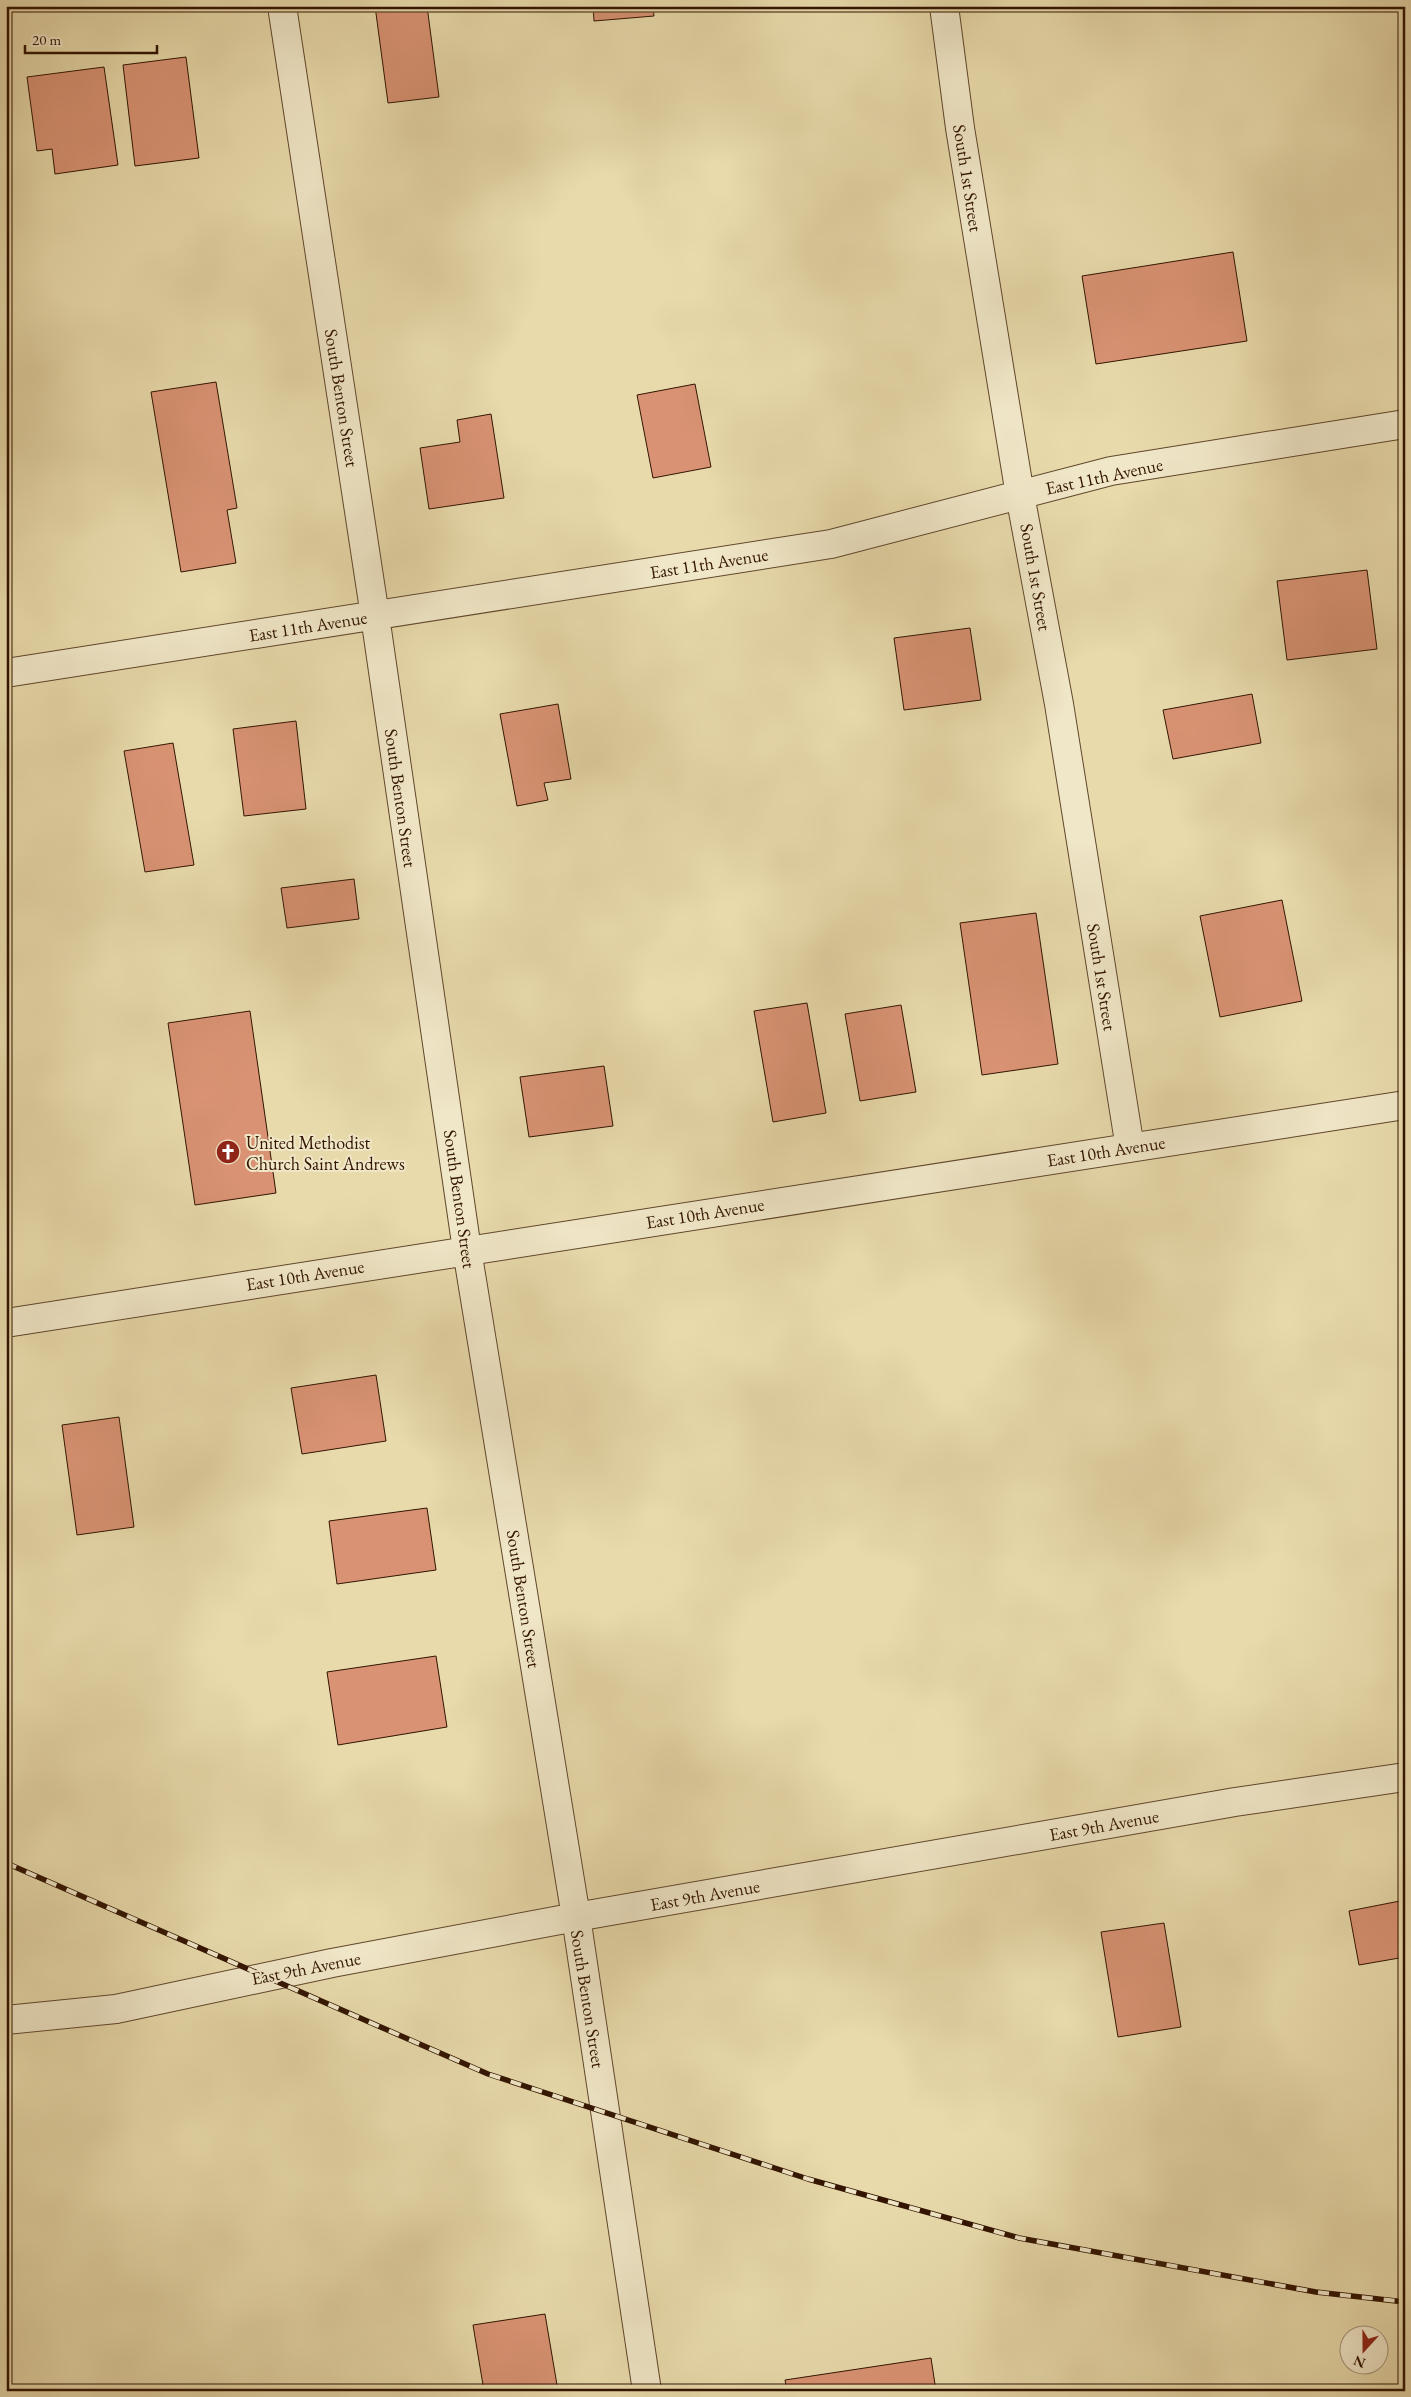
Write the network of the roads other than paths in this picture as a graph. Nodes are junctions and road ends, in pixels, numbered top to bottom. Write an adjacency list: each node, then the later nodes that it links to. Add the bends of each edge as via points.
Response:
1 (282, 6): 5 (street, South Benton Street)
2 (944, 6): 4 (street, South 1st Street, via 960,128)
3 (1405, 424): 4 (street, East 11th Avenue, via 1111,471)
4 (1020, 495): 5 (street, East 11th Avenue, via 831,544); 8 (street, South 1st Street, via 1059,704)
5 (375, 616): 6 (street, East 11th Avenue); 9 (street, South Benton Street)
6 (6, 674)
7 (1405, 1104): 8 (street, East 10th Avenue)
8 (1130, 1148): 9 (street, East 10th Avenue)
9 (467, 1250): 10 (street, East 10th Avenue); 12 (street, South Benton Street)
10 (6, 1323)
11 (1405, 1777): 12 (street, East 9th Avenue, via 1225,1804)
12 (576, 1917): 13 (street, East 9th Avenue, via 116,2008); 14 (street, South Benton Street)
13 (6, 2020)
14 (647, 2391)

